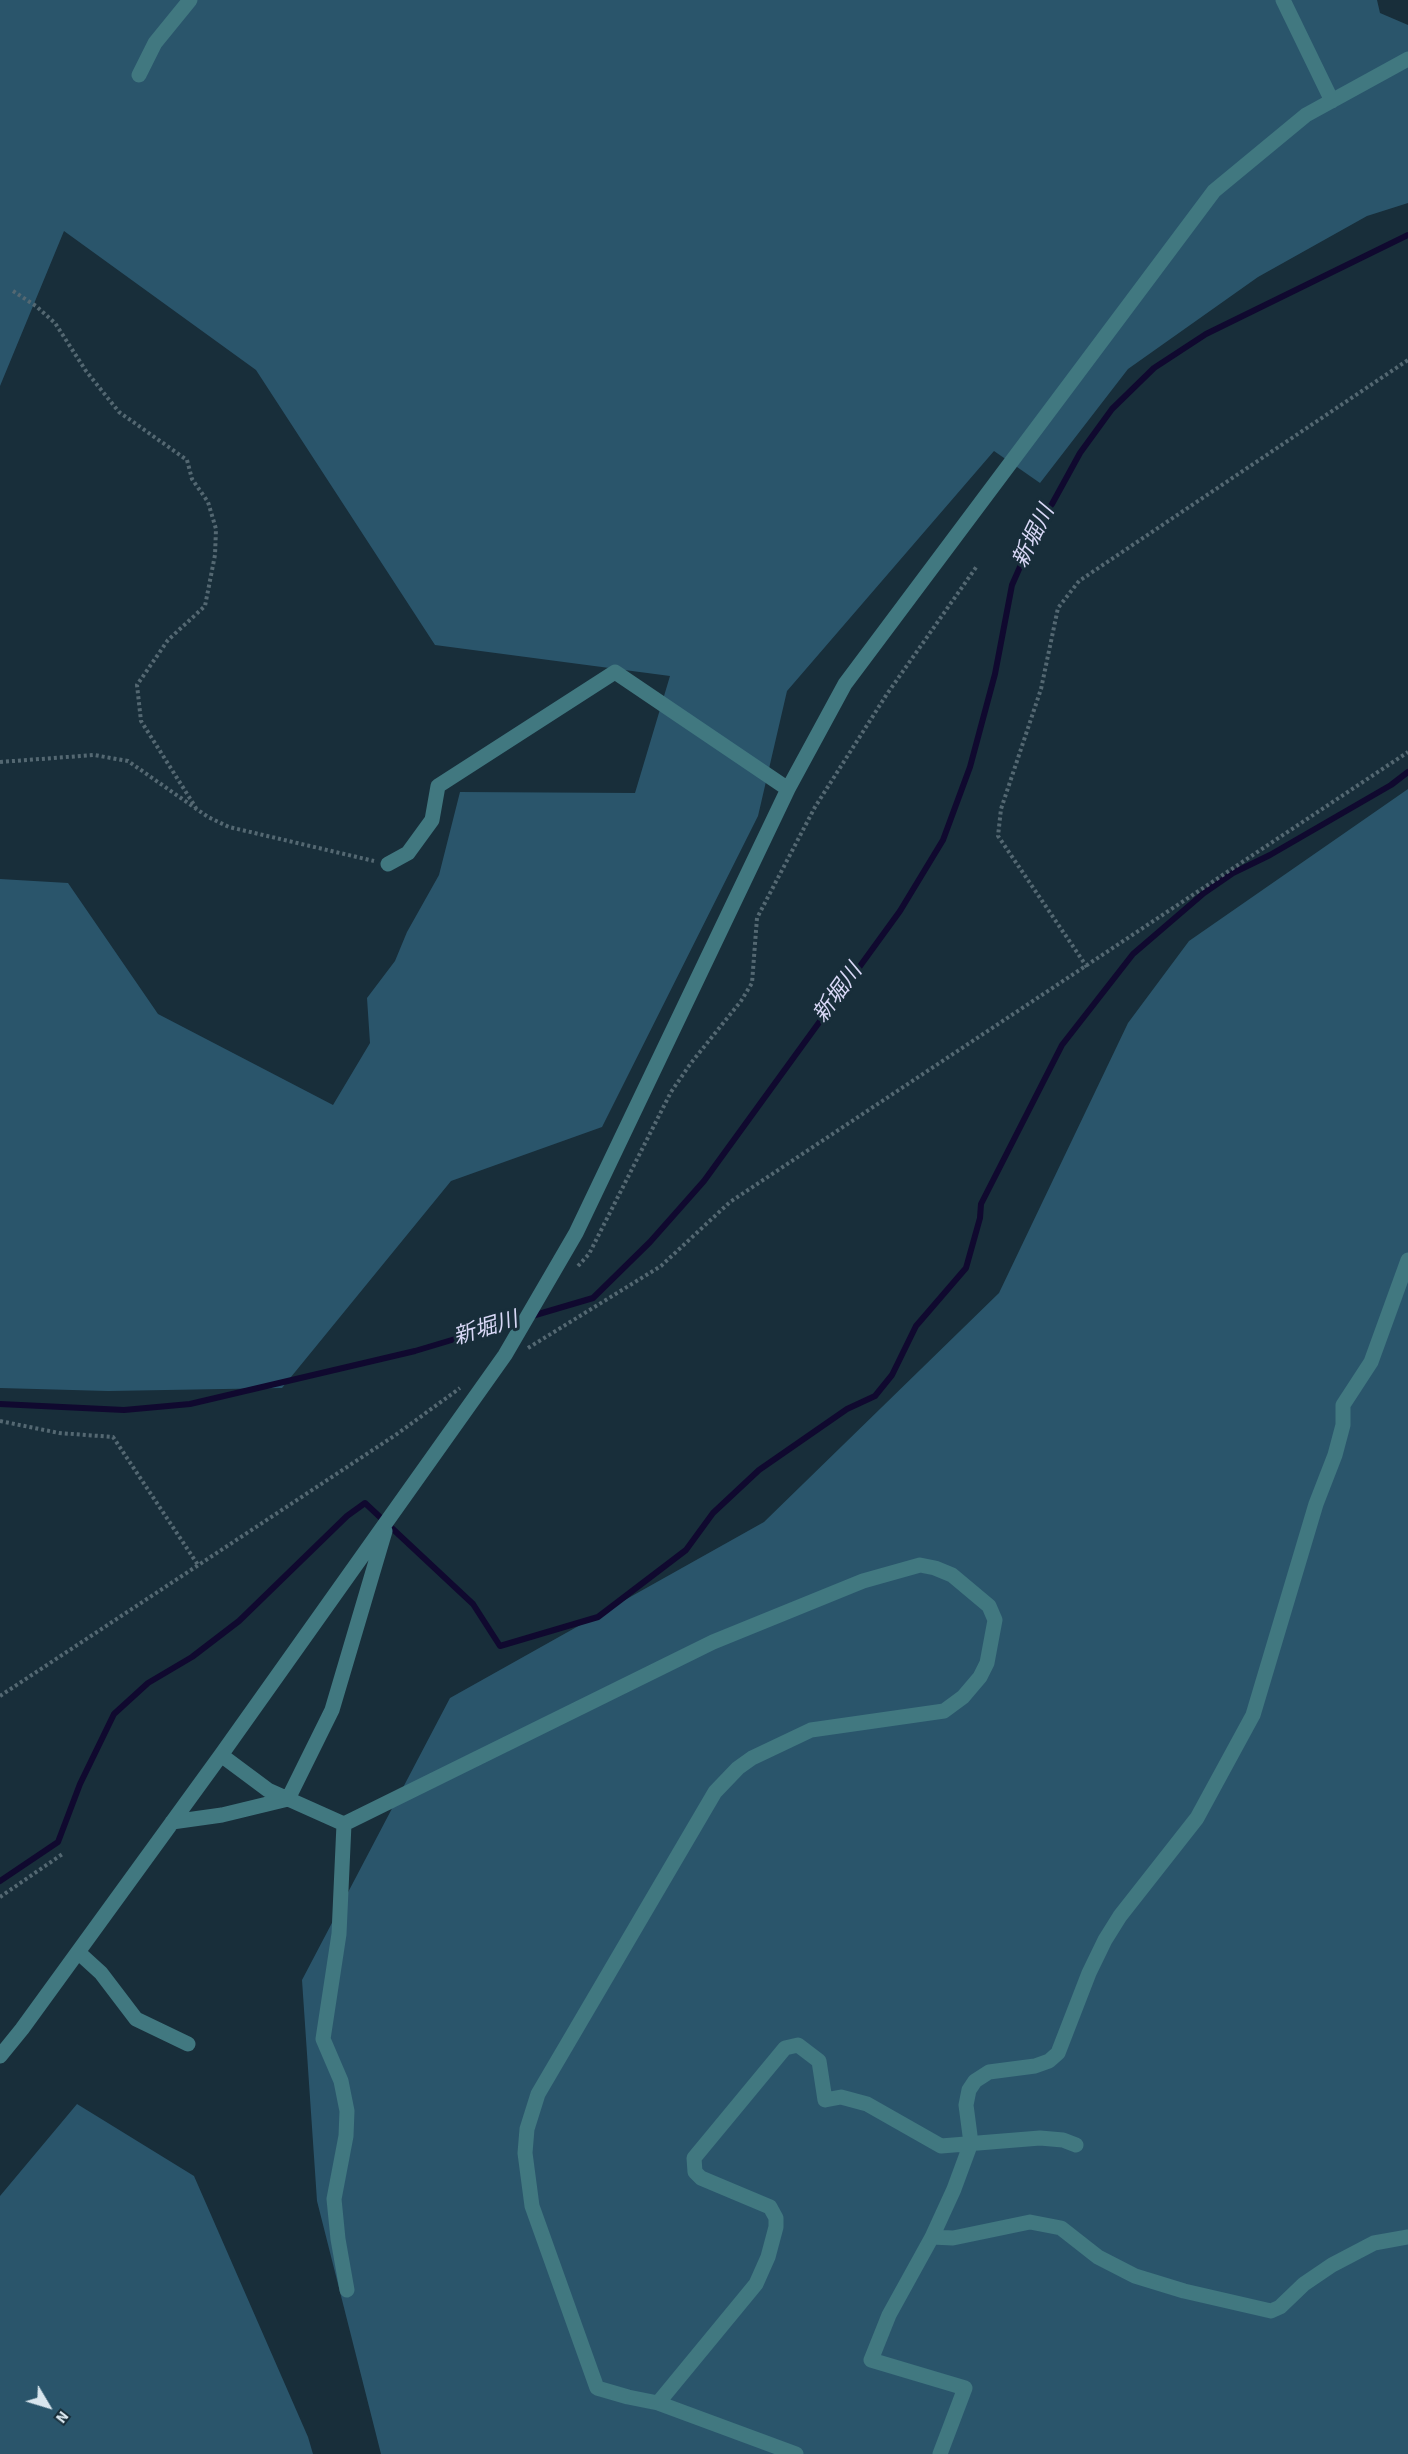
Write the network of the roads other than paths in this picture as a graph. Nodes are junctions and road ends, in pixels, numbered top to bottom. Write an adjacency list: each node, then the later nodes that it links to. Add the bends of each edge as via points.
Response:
1 (190, 0): 4 (street, via 155,43)
2 (1283, 0): 5 (street)
3 (1408, 59): 5 (street)
4 (139, 75)
5 (1332, 101): 6 (street, via 1306,115 1214,191 845,684)
6 (788, 789): 7 (street, via 615,672 438,786 432,820 408,853); 9 (street, via 576,1233 506,1355)
7 (388, 864)
8 (1408, 1260): 17 (street, via 1371,1362 1343,1405 1343,1425 1335,1455 1316,1504 1253,1715 1197,1818 1120,1916 1106,1940 1089,1972 1058,2053 1042,2064 989,2072 969,2090 966,2105)
9 (388, 1520): 10 (street); 11 (street, via 332,1710)
10 (221, 1755): 11 (street, via 268,1790); 12 (street)
11 (288, 1799): 12 (street); 13 (street)
12 (172, 1822): 14 (street)
13 (344, 1824): 21 (street, via 339,1934 323,2039 341,2081 347,2111 334,2199); 22 (street, via 713,1642 863,1581 920,1565 952,1575 989,1606 995,1620 987,1663 963,1697 944,1711 811,1730 752,1758 715,1792 538,2094 527,2129 525,2153 532,2206 597,2388)
14 (78, 1952): 15 (street, via 101,1973 136,2019); 16 (street)
15 (188, 2044)
16 (0, 2056)
17 (971, 2143): 18 (street, via 1040,2138); 19 (street); 22 (street, via 941,2146 867,2104 841,2097 825,2100 819,2061 798,2045 785,2048 694,2158 695,2172 701,2178 770,2207 776,2227 768,2256 756,2284)
18 (1076, 2145)
19 (932, 2237): 20 (street, via 953,2238 1030,2222 1061,2228 1098,2257 1135,2276 1271,2311 1332,2265 1374,2243); 24 (street, via 889,2315 871,2360 965,2388)
20 (1408, 2237)
21 (347, 2290)
22 (658, 2403): 23 (street)
23 (796, 2454)
24 (940, 2454)

